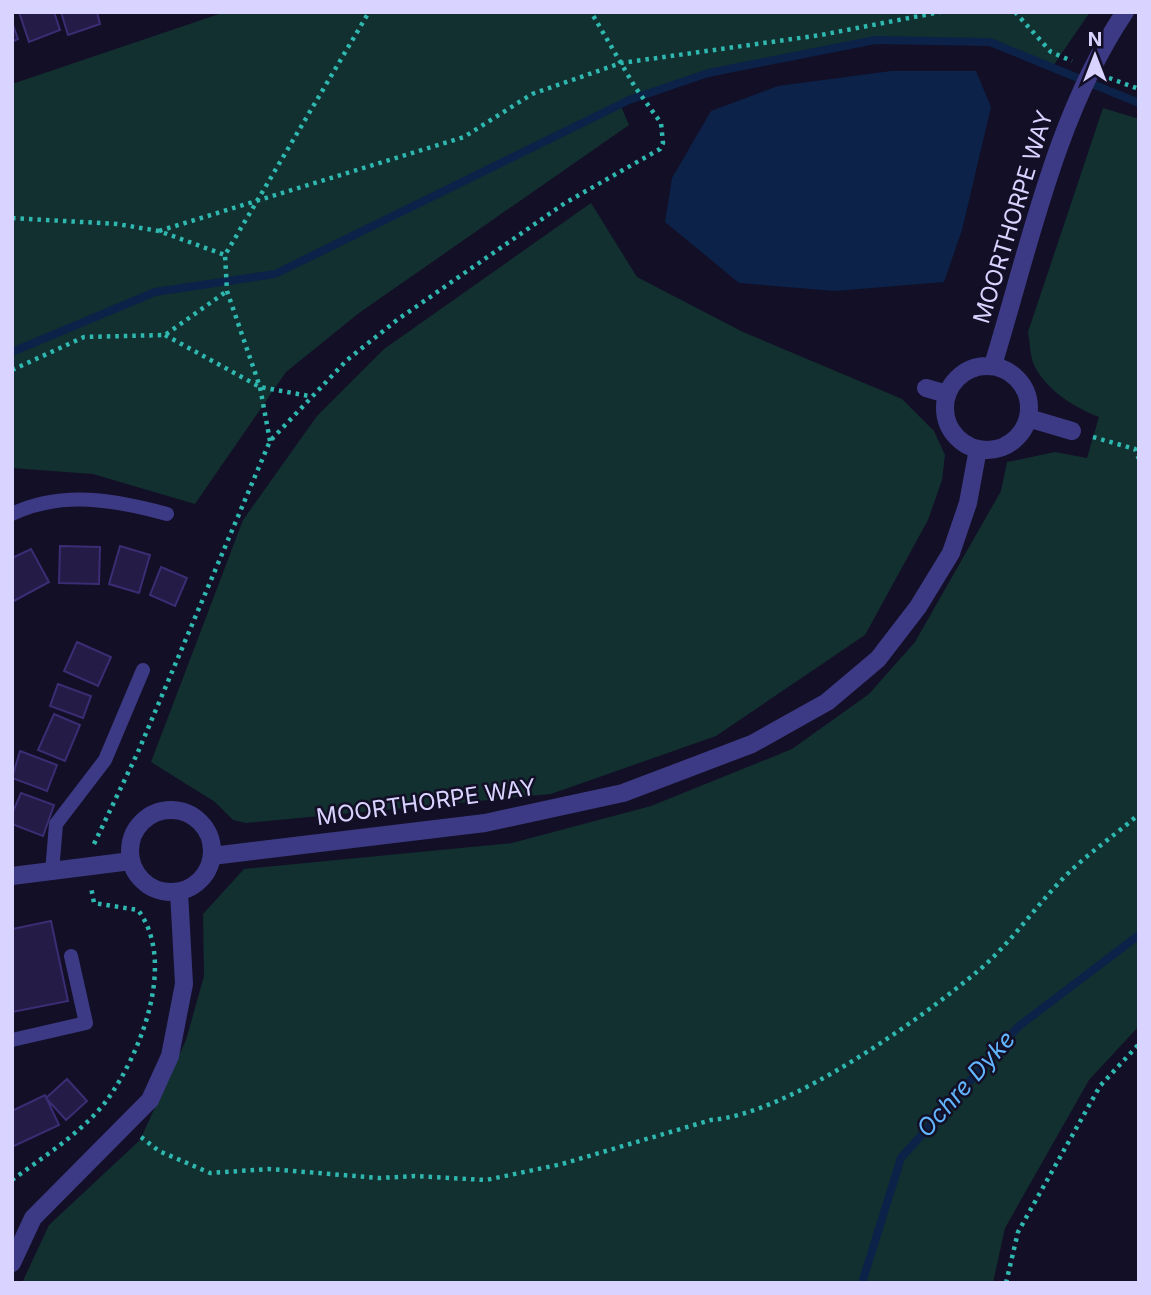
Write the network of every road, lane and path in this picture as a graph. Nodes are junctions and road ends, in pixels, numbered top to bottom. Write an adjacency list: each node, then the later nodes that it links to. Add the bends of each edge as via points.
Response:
1 (369, 12): 6 (path)
2 (592, 12): 5 (path)
3 (940, 12): 5 (path, via 821,35)
4 (1125, 12): 12 (street, MOORTHORPE WAY, via 1071,112)
5 (621, 62): 6 (path, via 532,94 464,137); 17 (path, via 662,123 660,149 565,202 397,320)
6 (259, 201): 8 (path); 9 (path)
7 (12, 218): 8 (path, via 117,223)
8 (159, 231): 9 (path)
9 (225, 256): 10 (path)
10 (227, 291): 11 (path); 14 (path)
11 (165, 335): 13 (path, via 84,337); 14 (path)
12 (993, 365): 16 (street, via 964,372); 18 (street, via 1020,380 1030,403)
13 (12, 370)
14 (260, 387): 17 (path); 20 (path)
15 (926, 388): 16 (street)
16 (947, 394): 21 (street, via 944,409 953,433)
17 (309, 396): 20 (path)
18 (1028, 418): 19 (street); 21 (street, via 1018,438 1006,446)
19 (1072, 430): 22 (path, via 1135,449)
20 (270, 442): 29 (path, via 138,752 97,834)
21 (978, 449): 27 (street, MOORTHORPE WAY, via 968,503 951,553 918,607 878,659 827,702 752,744 624,793 485,823)
22 (1139, 459)
23 (12, 514): 24 (lane, via 32,505 78,499 123,502)
24 (167, 514)
25 (143, 670): 30 (lane, via 105,760 56,824)
26 (1139, 814): 36 (path, via 1076,865 969,978 808,1088 734,1118 711,1120 562,1164 486,1180 269,1169 210,1174 159,1151)
27 (212, 856): 28 (street, via 204,826 185,812 170,809 144,820 135,831); 32 (street, via 200,881)
28 (131, 861): 29 (street); 32 (street, via 136,874 151,887)
29 (87, 867): 30 (street); 37 (path, via 94,903 138,910 149,925 155,976 142,1037 106,1101 56,1148)
30 (52, 872): 31 (street)
31 (12, 876)
32 (179, 892): 36 (street, via 184,984 173,1048 150,1100)
33 (71, 956): 34 (lane, via 86,1023)
34 (12, 1040)
35 (1139, 1044): 39 (path, via 1100,1086 1018,1232)
36 (126, 1126): 38 (street, via 33,1218)
37 (12, 1180)
38 (12, 1263)
39 (1006, 1283)

